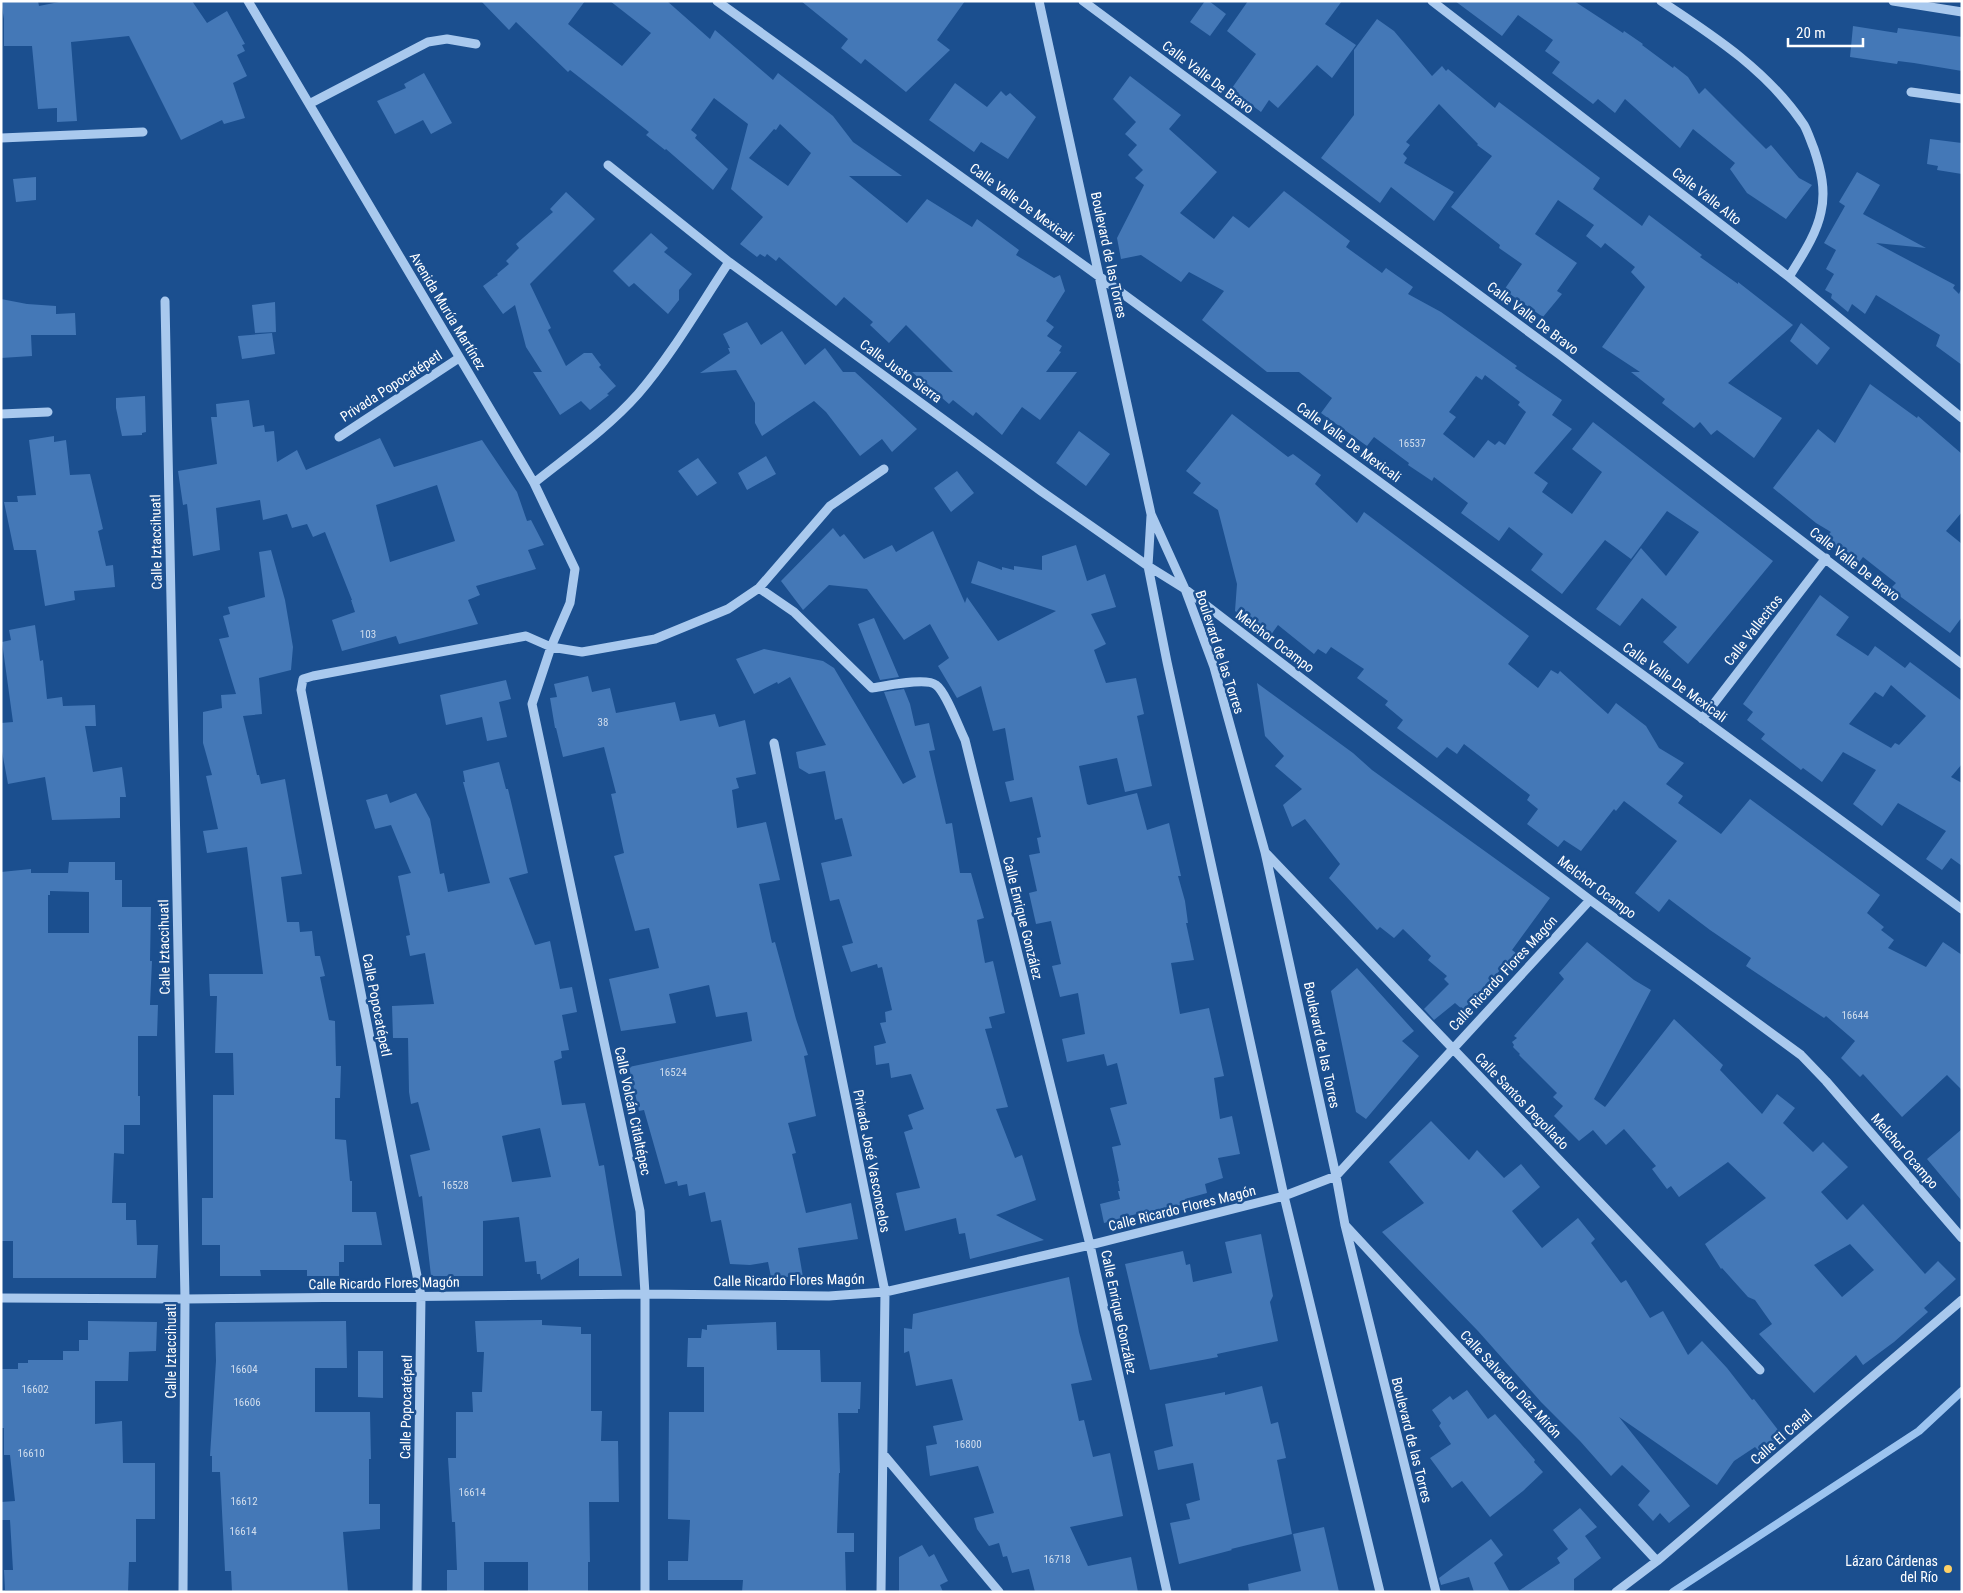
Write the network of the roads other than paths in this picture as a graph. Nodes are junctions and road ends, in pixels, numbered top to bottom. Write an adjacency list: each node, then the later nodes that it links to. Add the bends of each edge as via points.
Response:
1 (248, 1): 12 (street, Avenida Murúa Martínez)
2 (718, 1): 17 (street, Calle Valle De Mexicali)
3 (1040, 1): 17 (street, Boulevard de las Torres)
4 (1083, 1): 28 (street, Calle Valle De Bravo, via 1560,355)
5 (1432, 1): 18 (street, Calle Valle Alto)
6 (1661, 1): 18 (street, via 1716,37 1748,63 1772,85 1805,126 1821,169 1821,213 1814,234)
7 (1893, 1): 8 (street)
8 (1962, 12)
9 (476, 44): 12 (street, via 447,39 428,42)
10 (1911, 92): 11 (street)
11 (1962, 99)
12 (309, 104): 20 (street, Avenida Murúa Martínez)
13 (143, 132): 14 (street)
14 (1, 138)
15 (608, 165): 16 (street, Calle Justo Sierra)
16 (729, 262): 26 (street, via 638,394 617,416); 29 (street, Calle Justo Sierra)
17 (1100, 276): 27 (street, Boulevard de las Torres); 34 (street, Calle Valle De Mexicali)
18 (1789, 277): 23 (street, Calle Valle Alto)
19 (165, 301): 49 (street, Calle Iztaccihuatl)
20 (459, 358): 24 (street, Privada Popocatépetl); 26 (street, Avenida Murúa Martínez)
21 (48, 412): 22 (street)
22 (1, 414)
23 (1962, 418)
24 (339, 437)
25 (884, 469): 30 (street, via 830,506)
26 (534, 483): 32 (street, Avenida Murúa Martínez, via 574,569 570,602)
27 (1151, 514): 29 (street, Boulevard de las Torres); 31 (street, Boulevard de las Torres)
28 (1826, 558): 33 (street, Calle Valle De Bravo); 34 (street, Calle Vallecitos)
29 (1148, 566): 31 (street, Calle Justo Sierra); 41 (street, Boulevard de las Torres)
30 (759, 588): 32 (street, via 728,609 655,639 582,652); 44 (street, Calle Enrique González, via 794,612 872,688 925,681 936,684 943,694 965,740)
31 (1186, 590): 36 (street, Boulevard de las Torres, via 1214,667); 37 (street, Melchor Ocampo)
32 (551, 647): 46 (street, Calle Volcán Citlaltépec, via 532,704 640,1211); 47 (street, Calle Popocatépetl, via 526,636 303,679 301,690)
33 (1962, 664)
34 (1702, 719): 38 (street, Calle Valle De Mexicali)
35 (774, 743): 45 (street, Privada José Vasconcelos)
36 (1265, 852): 39 (street, Calle Santos Degollado); 40 (street, Boulevard de las Torres)
37 (1590, 900): 39 (street, Calle Ricardo Flores Magón); 43 (street, Melchor Ocampo, via 1801,1055)
38 (1962, 909)
39 (1453, 1048): 40 (street, Calle Ricardo Flores Magón); 51 (street, Calle Santos Degollado)
40 (1336, 1176): 41 (street, Calle Ricardo Flores Magón); 42 (street, Boulevard de las Torres)
41 (1284, 1196): 44 (street, Calle Ricardo Flores Magón); 60 (street, Boulevard de las Torres)
42 (1345, 1225): 53 (street, Calle Salvador Díaz Mirón); 61 (street, Boulevard de las Torres)
43 (1962, 1238)
44 (1090, 1245): 45 (street, Calle Ricardo Flores Magón); 59 (street, Calle Enrique González)
45 (885, 1292): 46 (street, Calle Ricardo Flores Magón, via 828,1296); 52 (street, Privada José Vasconcelos)
46 (645, 1294): 47 (street, Calle Ricardo Flores Magón); 56 (street, Calle Volcán Citlaltépec)
47 (421, 1296): 49 (street, Calle Ricardo Flores Magón); 55 (street, Calle Popocatépetl)
48 (1, 1298): 49 (street, Calle Ricardo Flores Magón)
49 (185, 1299): 54 (street, Calle Iztaccihuatl)
50 (1962, 1300): 53 (street, Calle El Canal)
51 (1760, 1370)
52 (883, 1454): 57 (street, Privada José Vasconcelos); 58 (street)
53 (1657, 1561): 62 (street, Calle El Canal)
54 (183, 1592)
55 (417, 1592)
56 (646, 1592)
57 (881, 1592)
58 (999, 1592)
59 (1167, 1592)
60 (1380, 1592)
61 (1436, 1592)
62 (1616, 1592)

